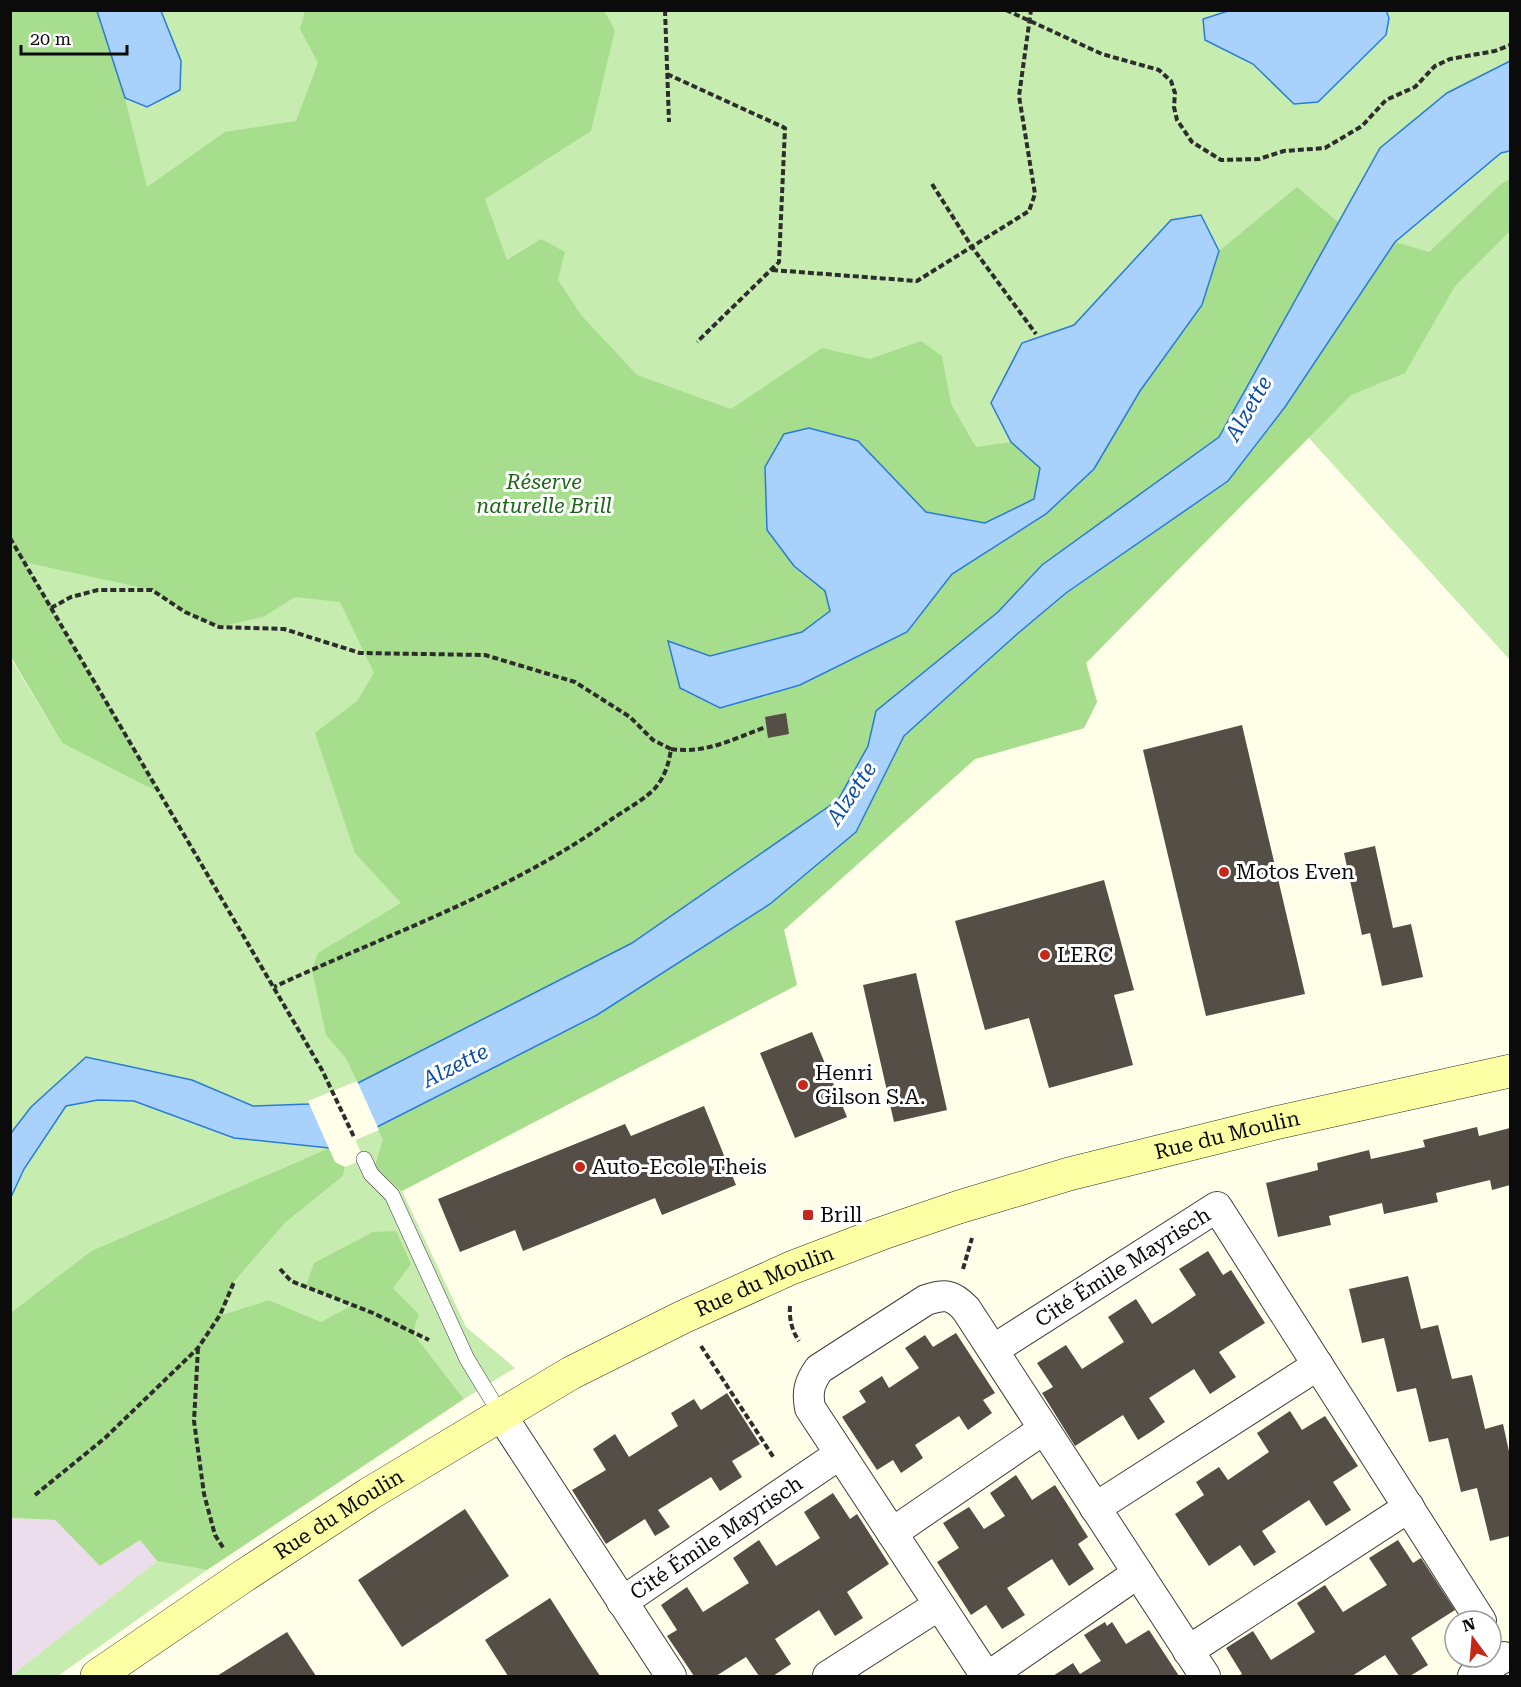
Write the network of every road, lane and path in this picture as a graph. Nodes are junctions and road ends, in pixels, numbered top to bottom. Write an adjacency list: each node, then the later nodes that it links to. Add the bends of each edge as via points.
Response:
1 (665, 10): 6 (path)
2 (1006, 10): 4 (path)
3 (1031, 10): 4 (path)
4 (1029, 21): 5 (path, via 1102,54 1160,70 1171,81 1177,120 1192,142 1221,160 1259,159 1284,151 1325,148 1362,126 1386,100 1415,87 1435,66); 9 (path, via 1018,96 1035,194 1029,211)
5 (1510, 45)
6 (667, 74): 7 (path); 10 (path, via 785,128 779,262)
7 (669, 122)
8 (932, 184): 9 (path)
9 (972, 247): 10 (path, via 917,281); 11 (path)
10 (772, 270): 12 (path)
11 (1036, 334)
12 (697, 342)
13 (10, 538): 14 (path)
14 (51, 608): 16 (path, via 71,597 98,590 152,590 184,612 219,627 284,629 360,653 485,655 575,681 630,717 652,740); 17 (path)
15 (766, 727): 16 (path, via 706,749)
16 (670, 749): 17 (path, via 666,770 656,788 585,839 417,925)
17 (274, 987): 19 (path, via 322,1070)
18 (1510, 1071): 20 (main road, Rue du Moulin, via 1271,1124)
19 (364, 1159): 28 (lane, via 371,1174 392,1196)
20 (999, 1195): 21 (main road, Rue du Moulin); 24 (path, via 971,1240)
21 (791, 1268): 25 (main road, Rue du Moulin); 30 (path, via 789,1316 795,1336)
22 (280, 1269): 28 (path, via 291,1281 373,1313)
23 (234, 1282): 26 (path, via 220,1315)
24 (956, 1298): 27 (street); 30 (street, via 941,1295 926,1300)
25 (683, 1317): 31 (main road, Rue du Moulin, via 571,1373); 34 (path)
26 (198, 1348): 35 (path, via 105,1438); 40 (path, via 194,1421 204,1494 215,1535)
27 (993, 1350): 29 (street, Cité Émile Mayrisch, via 1217,1207); 32 (street)
28 (467, 1359): 31 (lane)
29 (1318, 1365): 36 (street, Cité Émile Mayrisch); 37 (street)
30 (819, 1369): 33 (street, via 808,1394 810,1408)
31 (501, 1415): 40 (main road, Rue du Moulin, via 369,1494); 41 (street, Cité Émile Mayrisch)
32 (1044, 1429): 37 (street); 38 (street)
33 (840, 1454): 34 (street, Cité Émile Mayrisch); 38 (street)
34 (792, 1486): 41 (street, Cité Émile Mayrisch)
35 (35, 1495)
36 (1408, 1507): 43 (street, Cité Émile Mayrisch); 44 (street)
37 (1095, 1508): 39 (street)
38 (892, 1533): 42 (street)
39 (1138, 1573): 44 (street); 48 (street)
40 (242, 1577): 45 (main road, Rue du Moulin)
41 (622, 1602): 46 (street, Cité Émile Mayrisch)
42 (939, 1605): 47 (street); 48 (street)
43 (1473, 1609)
44 (1188, 1651): 49 (street)
45 (97, 1677)
46 (671, 1677)
47 (828, 1677)
48 (987, 1677)
49 (1205, 1677)

